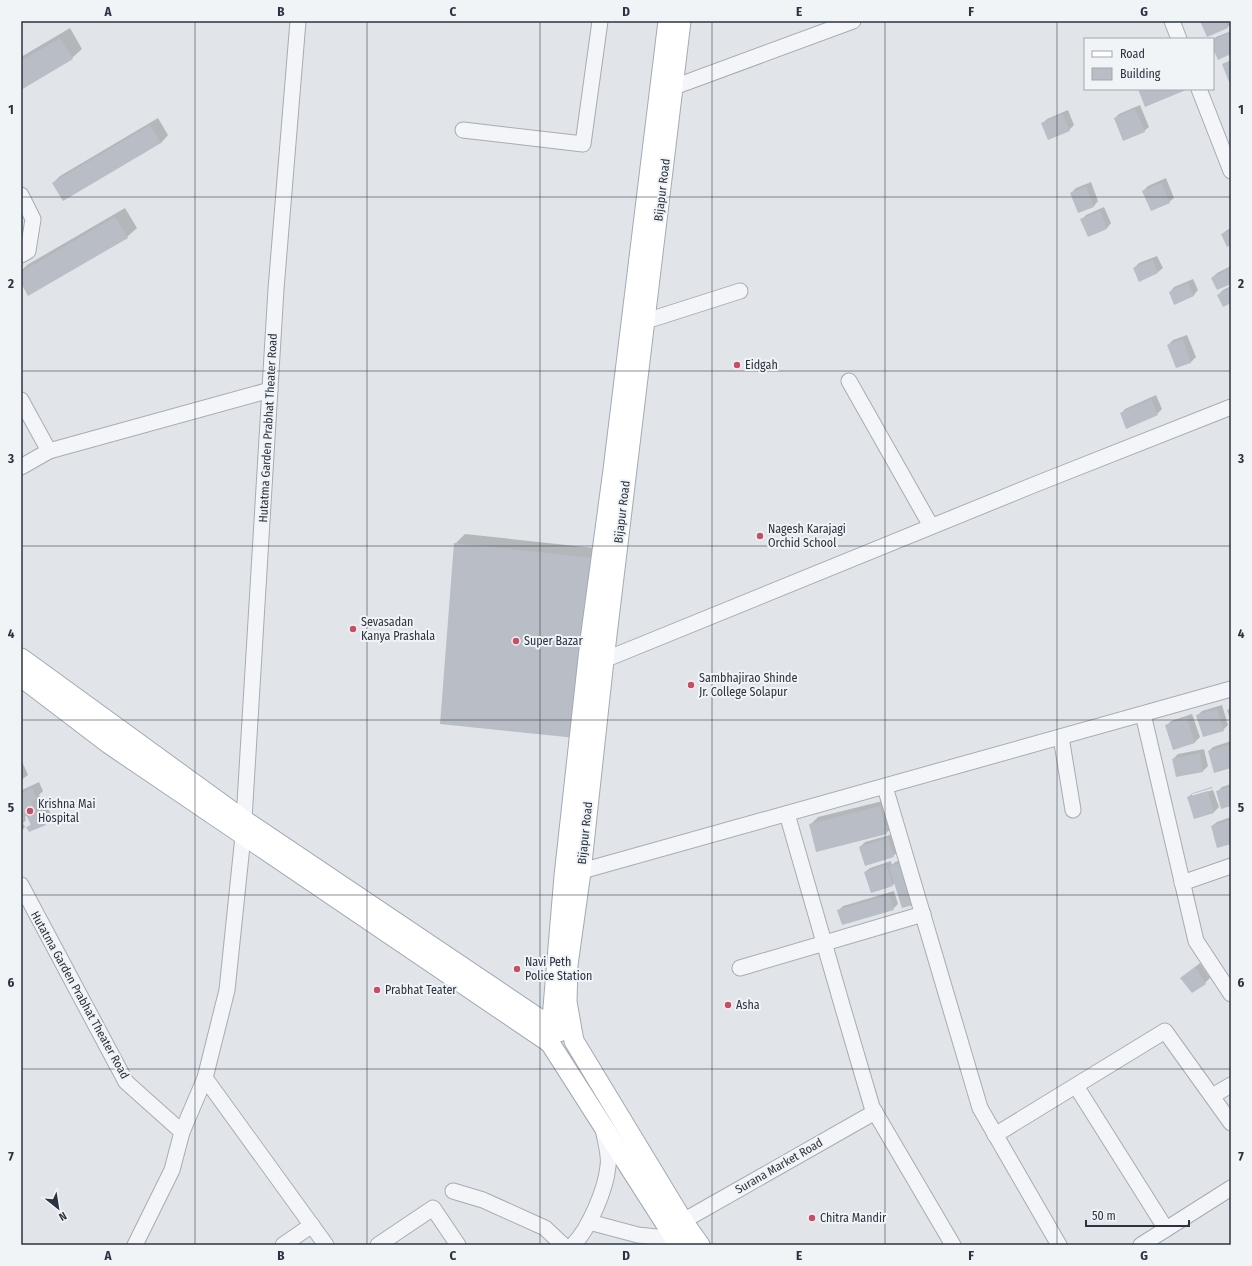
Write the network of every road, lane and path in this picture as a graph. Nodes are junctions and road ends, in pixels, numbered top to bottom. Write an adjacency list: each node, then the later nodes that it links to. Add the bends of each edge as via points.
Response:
1 (298, 21): 17 (street, Hutatma Garden Prabhat Theater Road)
2 (600, 21): 10 (street, via 583,144)
3 (668, 21): 24 (main road, via 614,462)
4 (682, 21): 8 (main road, Bijapur Road)
5 (853, 21): 8 (street)
6 (1172, 21): 7 (street)
7 (1179, 38)
8 (674, 86): 15 (main road, Bijapur Road)
9 (1199, 90): 11 (street)
10 (463, 130)
11 (1231, 171)
12 (21, 196): 13 (street, via 32,219 28,251)
13 (21, 255)
14 (740, 291): 15 (street)
15 (646, 321): 24 (main road, Bijapur Road)
16 (849, 381): 22 (street)
17 (270, 390): 20 (street); 32 (street, Hutatma Garden Prabhat Theater Road)
18 (21, 400): 20 (street)
19 (1231, 407): 22 (street)
20 (49, 451): 21 (street)
21 (21, 467)
22 (931, 526): 24 (street)
23 (21, 658): 32 (main road)
24 (596, 659): 34 (main road, Bijapur Road)
25 (21, 677): 32 (main road, via 109,744)
26 (1231, 689): 27 (street)
27 (1143, 714): 28 (street); 35 (street)
28 (1061, 737): 29 (street); 30 (street)
29 (885, 787): 31 (street); 37 (street)
30 (1073, 810)
31 (787, 814): 34 (street); 38 (street)
32 (243, 828): 41 (main road); 43 (street, Hutatma Garden Prabhat Theater Road, via 228,990)
33 (1231, 866): 35 (street)
34 (573, 874): 41 (main road); 42 (main road, Bijapur Road, via 567,1002)
35 (1182, 883): 40 (street, via 1196,942)
36 (21, 885): 50 (street, Hutatma Garden Prabhat Theater Road, via 126,1082)
37 (923, 914): 38 (street); 51 (street, via 980,1108)
38 (824, 943): 39 (street); 47 (street)
39 (740, 968)
40 (1231, 994)
41 (551, 1035): 42 (main road); 49 (main road)
42 (574, 1041): 54 (main road)
43 (205, 1078): 50 (street, Hutatma Garden Prabhat Theater Road); 56 (street)
44 (1231, 1085): 46 (street)
45 (1076, 1086): 46 (street, via 1165,1031); 51 (street); 57 (street)
46 (1212, 1096): 48 (street)
47 (875, 1112): 54 (street, Surana Market Road); 67 (street)
48 (1231, 1123)
49 (603, 1124): 55 (street, via 609,1165 604,1188); 58 (main road)
50 (182, 1132): 59 (street, Hutatma Garden Prabhat Theater Road, via 172,1170)
51 (995, 1135): 68 (street)
52 (1231, 1188): 57 (street)
53 (453, 1191): 64 (street, via 483,1200 545,1228)
54 (683, 1221): 66 (main road)
55 (589, 1222): 58 (street); 65 (street)
56 (312, 1225): 60 (street); 61 (street)
57 (1166, 1229): 69 (street)
58 (677, 1242)
59 (135, 1245)
60 (283, 1245)
61 (326, 1245)
62 (378, 1245): 63 (street, via 433,1208)
63 (458, 1245)
64 (563, 1245)
65 (573, 1245)
66 (700, 1245)
67 (953, 1245)
68 (1059, 1245)
69 (1141, 1245)

